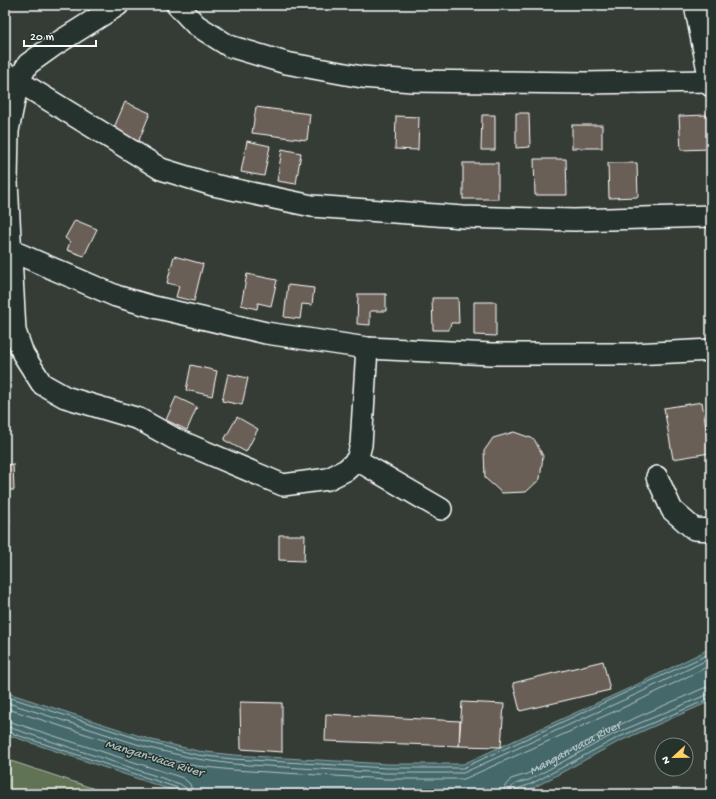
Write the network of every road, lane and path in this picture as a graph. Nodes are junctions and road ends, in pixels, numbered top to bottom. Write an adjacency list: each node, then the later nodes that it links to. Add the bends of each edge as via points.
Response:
1 (118, 5): 4 (street, via 62,40)
2 (177, 5): 5 (street, via 196,25 229,46 286,63 362,77 412,81)
3 (695, 5): 5 (street)
4 (12, 77): 6 (street, via 161,169 213,185 312,206 463,217 574,220); 7 (street, via 8,131)
5 (710, 83)
6 (711, 216)
7 (12, 251): 8 (street, via 116,296 154,308 266,333); 10 (street, via 15,331 23,354 42,384 65,397 139,419 175,439 283,485 328,479 346,470)
8 (367, 348): 9 (street, via 491,354 634,354); 10 (street, via 361,445)
9 (711, 350)
10 (357, 460): 12 (street)
11 (657, 477): 13 (street, via 672,510 694,529)
12 (441, 509)
13 (711, 530)

